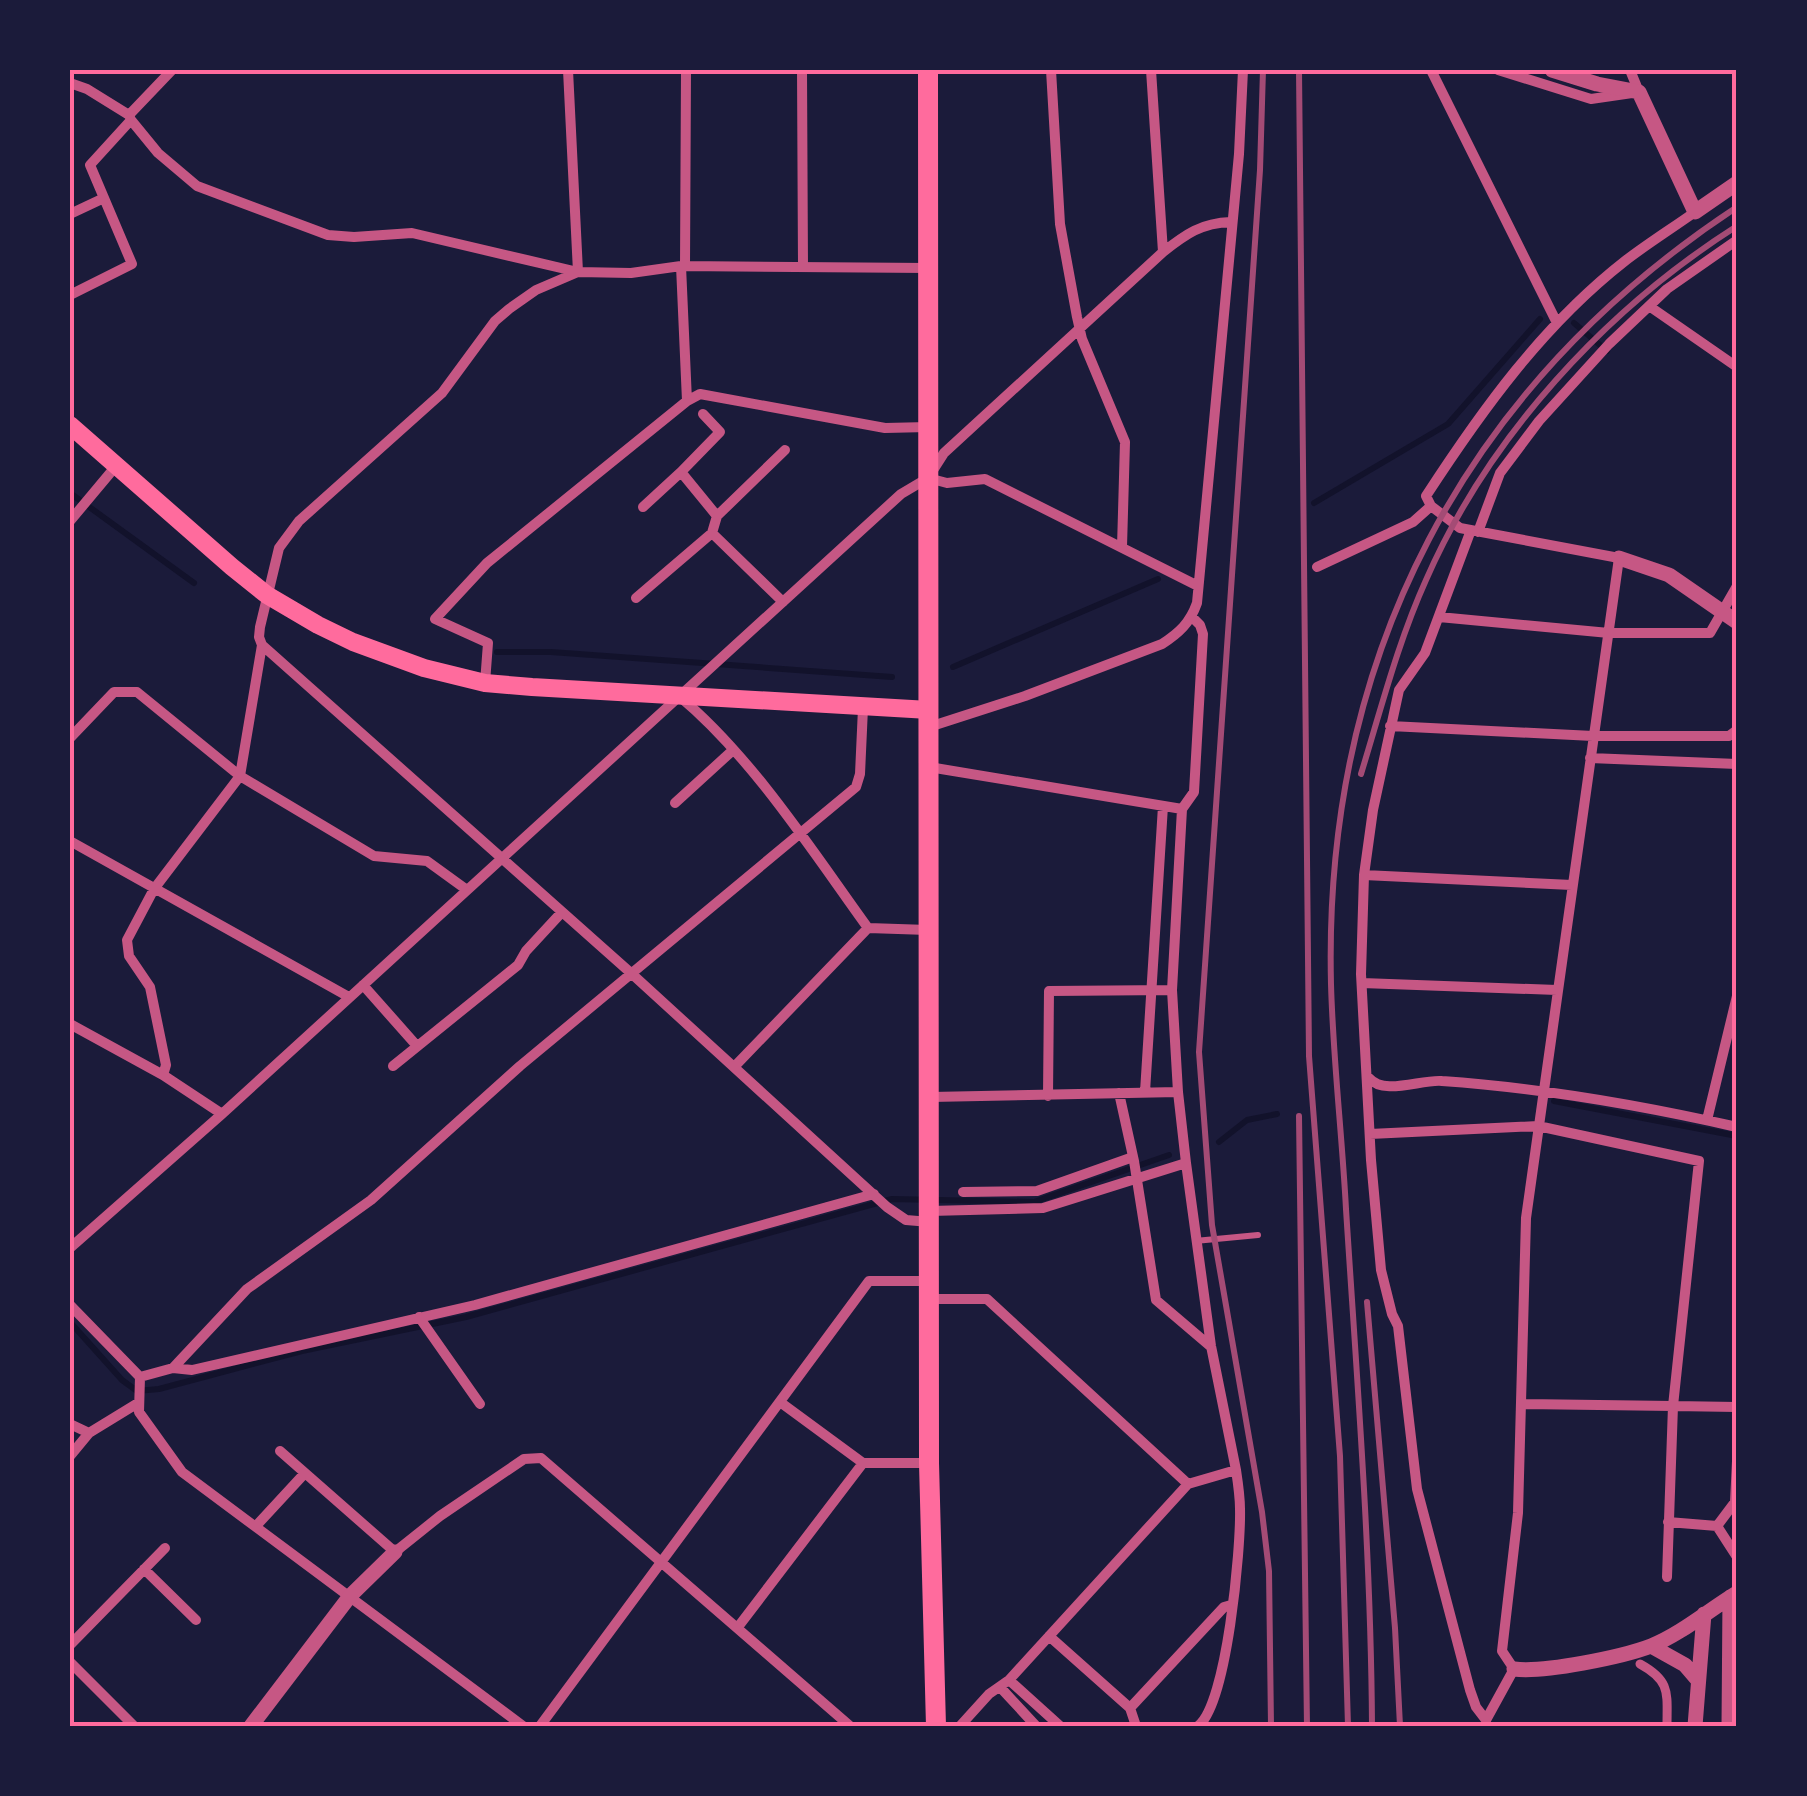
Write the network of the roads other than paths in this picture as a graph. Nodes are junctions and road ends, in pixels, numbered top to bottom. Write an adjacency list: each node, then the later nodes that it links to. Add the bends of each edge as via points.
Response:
1 (172, 70): 15 (street)
2 (568, 70): 26 (street)
3 (686, 70): 23 (street)
4 (802, 70): 24 (street)
5 (928, 70): 25 (highway)
6 (1050, 70): 30 (street, via 1060,224)
7 (1150, 70): 22 (street)
8 (1243, 70): 20 (street)
9 (1431, 70): 29 (street)
10 (1498, 70): 14 (street, via 1591,99)
11 (1552, 70): 14 (street)
12 (1630, 70): 14 (street)
13 (70, 82): 15 (street)
14 (1640, 92): 18 (street)
15 (130, 118): 17 (street, via 90,166); 26 (street, via 197,186 328,235 427,236)
16 (1737, 183): 18 (street)
17 (104, 198): 19 (street); 27 (street, via 132,264)
18 (1694, 212): 29 (street, via 1624,262)
19 (70, 214)
20 (1230, 222): 22 (street, via 1189,231); 51 (street)
21 (1737, 240): 28 (street)
22 (1163, 252): 30 (street)
23 (683, 266): 24 (street); 26 (street); 32 (street)
24 (803, 266): 25 (street)
25 (929, 268): 35 (highway)
26 (578, 272): 53 (street, via 509,309 442,393 299,520 278,548)
27 (70, 295)
28 (1649, 306): 31 (street); 44 (street, via 1539,421 1500,473)
29 (1557, 323): 41 (street, via 1465,435 1426,496)
30 (1080, 330): 39 (street, via 944,453); 46 (street, via 1125,442)
31 (1737, 368)
32 (688, 401): 35 (street, via 700,394 886,428); 61 (street, via 487,562 435,619 488,643)
33 (703, 414): 38 (street, via 720,432)
34 (70, 425): 37 (main road)
35 (928, 427): 39 (highway)
36 (785, 450): 42 (street)
37 (116, 466): 43 (street); 53 (main road)
38 (681, 472): 40 (street); 42 (street)
39 (928, 478): 46 (street, via 985,479); 55 (street, via 901,494); 64 (highway)
40 (644, 506)
41 (1430, 506): 44 (street); 49 (street, via 1412,522)
42 (717, 516): 45 (street)
43 (70, 521)
44 (1475, 531): 47 (street); 48 (street)
45 (712, 533): 54 (street); 55 (street)
46 (1122, 547): 51 (street)
47 (1460, 558): 50 (street); 56 (street)
48 (1619, 558): 57 (street, via 1670,575); 59 (street)
49 (1317, 566)
50 (1445, 568)
51 (1198, 586): 58 (street)
52 (1737, 586): 57 (street)
53 (268, 595): 60 (street); 61 (main road, via 353,642)
54 (636, 598)
55 (783, 602): 62 (street)
56 (1439, 617): 59 (street); 67 (street, via 1426,654 1399,690)
57 (1731, 617): 59 (street, via 1710,632)
58 (1192, 618): 64 (street, via 1162,644 1025,696); 78 (street, via 1202,634 1194,792)
59 (1609, 633): 69 (street)
60 (262, 645): 75 (street); 81 (street)
61 (485, 683): 62 (main road)
62 (679, 696): 63 (main road); 71 (street); 81 (street)
63 (863, 708): 64 (main road); 79 (street, via 856,786)
64 (929, 718): 74 (highway)
65 (70, 719): 66 (street)
66 (82, 725): 70 (street); 75 (street, via 114,692 137,692)
67 (1390, 726): 69 (street); 82 (street)
68 (1737, 730): 69 (street, via 1729,736)
69 (1593, 736): 72 (street)
70 (70, 738)
71 (732, 751): 76 (street); 79 (street)
72 (1590, 758): 73 (street); 83 (street)
73 (1737, 764)
74 (929, 767): 77 (street); 88 (highway)
75 (240, 776): 84 (street); 85 (street, via 374,856 427,862)
76 (675, 802)
77 (1163, 806): 78 (street); 92 (street)
78 (1182, 810): 93 (street)
79 (800, 835): 87 (street); 89 (street)
80 (70, 841): 84 (street)
81 (502, 857): 85 (street); 86 (street)
82 (1364, 875): 83 (street); 90 (street)
83 (1572, 886): 94 (street)
84 (154, 889): 96 (street); 101 (street, via 127,940 129,956 150,988)
85 (467, 890): 91 (street)
86 (562, 912): 89 (street); 98 (street, via 518,965)
87 (868, 928): 88 (street); 100 (street)
88 (928, 930): 107 (highway)
89 (632, 974): 100 (street); 126 (street, via 371,1200 247,1289)
90 (1362, 983): 94 (street); 102 (street)
91 (363, 986): 96 (street); 98 (street)
92 (1151, 990): 93 (street); 104 (street); 108 (street, via 1048,990)
93 (1172, 990): 105 (street)
94 (1557, 990): 103 (street)
95 (1737, 996): 110 (street)
96 (349, 997): 109 (street)
97 (70, 1024): 101 (street)
98 (417, 1046): 99 (street)
99 (393, 1066)
100 (734, 1066): 117 (street)
101 (163, 1075): 109 (street)
102 (1369, 1078): 103 (street, via 1386,1087 1426,1080); 113 (street)
103 (1543, 1088): 110 (street); 111 (street)
104 (1145, 1092): 105 (street); 106 (street)
105 (1178, 1092): 114 (street)
106 (1119, 1093): 108 (street); 115 (street)
107 (930, 1096): 108 (street); 118 (highway)
108 (1048, 1096)
109 (222, 1114): 121 (street)
110 (1707, 1120): 112 (street)
111 (1538, 1126): 113 (street); 131 (street, via 1526,1218); 132 (street, via 1699,1161)
112 (1737, 1127)
113 (1370, 1134): 169 (street, via 1381,1270 1398,1326 1417,1489 1470,1690)
114 (1186, 1162): 115 (street); 120 (street)
115 (1135, 1166): 116 (street, via 1037,1191); 118 (street, via 1043,1208); 125 (street, via 1156,1300)
116 (963, 1192)
117 (875, 1196): 118 (street, via 906,1220); 124 (street)
118 (930, 1208): 122 (highway)
119 (1258, 1235): 120 (lane)
120 (1195, 1241): 125 (street)
121 (70, 1248)
122 (930, 1290): 129 (street, via 869,1281); 140 (highway); 143 (street, via 987,1300)
123 (70, 1305): 127 (street)
124 (423, 1322): 126 (street, via 192,1370); 130 (street)
125 (1211, 1346): 141 (street)
126 (174, 1368): 127 (street)
127 (140, 1379): 128 (street)
128 (138, 1400): 135 (street); 145 (street, via 139,1412 182,1472)
129 (780, 1402): 139 (street); 150 (street)
130 (480, 1404)
131 (1521, 1404): 132 (street); 164 (street, via 1518,1513 1502,1651)
132 (1673, 1406): 133 (street); 144 (street)
133 (1737, 1407)
134 (70, 1424): 135 (street)
135 (89, 1434): 137 (street)
136 (280, 1451): 142 (street)
137 (70, 1456)
138 (1737, 1461): 146 (street, via 1735,1502)
139 (862, 1463): 140 (street); 158 (street)
140 (929, 1463): 175 (highway)
141 (1236, 1470): 143 (street); 155 (street, via 1240,1508)
142 (306, 1473): 145 (street); 148 (street)
143 (1188, 1484): 159 (street)
144 (1668, 1522): 146 (street); 152 (street)
145 (256, 1526): 153 (street)
146 (1717, 1526): 149 (street)
147 (165, 1548): 151 (street)
148 (395, 1552): 150 (street, via 534,1457); 153 (street)
149 (1737, 1557)
150 (662, 1560): 158 (street); 173 (street)
151 (144, 1569): 157 (street); 160 (street)
152 (1667, 1577)
153 (350, 1596): 171 (street); 172 (street)
154 (1734, 1596): 156 (street); 183 (street)
155 (1231, 1605): 167 (street); 180 (street, via 1222,1676)
156 (1704, 1614): 161 (street); 165 (street)
157 (196, 1620)
158 (738, 1627): 168 (street)
159 (1049, 1636): 166 (street); 167 (street)
160 (70, 1645)
161 (1650, 1646): 164 (street, via 1561,1667); 165 (street)
162 (70, 1662): 170 (street)
163 (1640, 1664): 181 (street, via 1666,1687)
164 (1514, 1669): 169 (street)
165 (1697, 1679): 182 (street)
166 (1004, 1684): 176 (street); 177 (street); 178 (street)
167 (1130, 1708): 179 (street)
168 (837, 1721): 174 (street)
169 (1485, 1723)
170 (134, 1726)
171 (250, 1726)
172 (523, 1726)
173 (540, 1726)
174 (850, 1726)
175 (936, 1726)
176 (960, 1726)
177 (1036, 1726)
178 (1060, 1726)
179 (1136, 1726)
180 (1198, 1726)
181 (1667, 1726)
182 (1695, 1726)
183 (1729, 1726)

